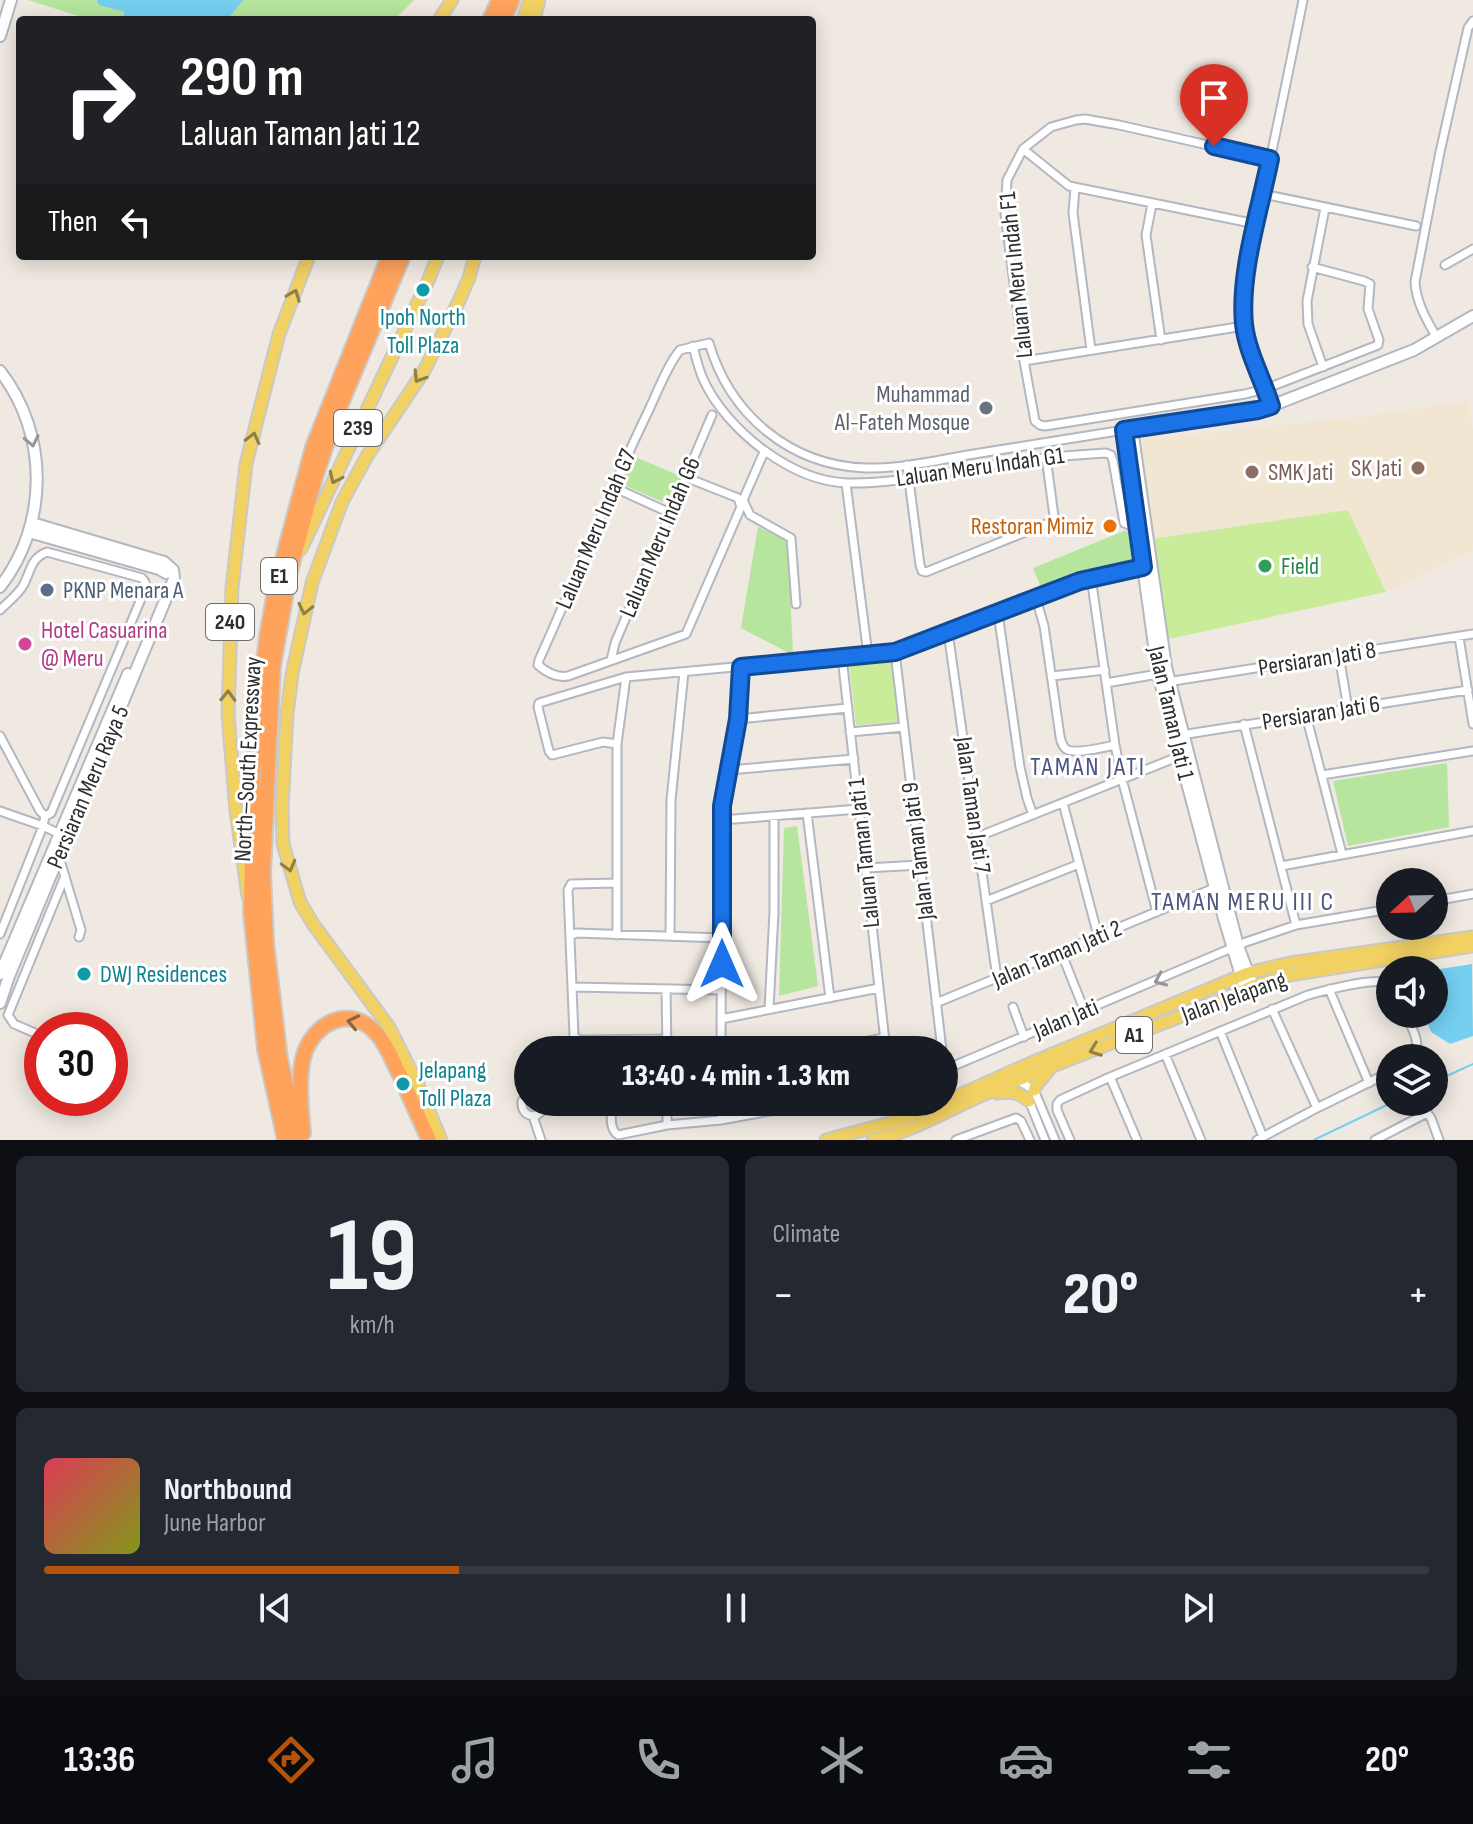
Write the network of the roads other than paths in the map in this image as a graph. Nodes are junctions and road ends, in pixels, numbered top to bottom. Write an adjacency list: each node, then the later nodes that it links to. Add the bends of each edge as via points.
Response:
1 (11, 0): 4 (street)
2 (1303, 0): 6 (street)
3 (1473, 21): 23 (street, via 1415,282)
4 (0, 36)
5 (1023, 149): 6 (street, Laluan Meru Indah F1, via 1051,127 1085,119); 7 (street); 27 (street, Laluan Meru Indah F1, via 1007,180 1005,202)
6 (1270, 159): 8 (street)
7 (1075, 188): 9 (street); 26 (street, via 1073,213)
8 (1263, 194): 10 (street); 11 (street)
9 (1152, 204): 11 (street); 24 (street, via 1146,235)
10 (1325, 208): 12 (street); 20 (street)
11 (1256, 224): 22 (street)
12 (1416, 226)
13 (1473, 249): 19 (street)
14 (307, 260): 113 (main road, 240, one-way to 14, via 228,714 232,588 246,464 279,334)
15 (387, 260): 113 (highway, North–South Expressway / E1, via 313,447 277,581 258,708)
16 (401, 260): 47 (highway, North–South Expressway / E1, via 335,418)
17 (436, 260): 47 (main road, 239, one-way to 47)
18 (474, 260): 179 (main road, one-way to 179, via 424,371 342,502 312,583 292,674 282,808 283,844 300,902 389,1027)
19 (1445, 265)
20 (1312, 267): 28 (street, via 1308,324); 28 (street, via 1370,284 1368,309 1379,340 1378,345)
21 (1473, 316): 23 (street)
22 (1244, 326): 24 (street); 30 (street)
23 (1437, 338): 31 (street)
24 (1161, 340): 26 (street)
25 (693, 346): 34 (street, Laluan Meru Indah G1, via 710,393); 36 (street, via 709,343 743,410 792,449 838,465); 40 (street, Laluan Meru Indah G7, via 678,351)
26 (1091, 350): 27 (street)
27 (1024, 361): 30 (street, Laluan Meru Indah F1, via 1033,418 1045,426)
28 (1323, 367): 30 (street)
29 (0, 371): 45 (street, one-way to 45, via 20,402 35,449 36,498)
30 (1265, 389): 31 (street)
31 (1271, 406): 33 (street)
32 (712, 415): 37 (street, Laluan Meru Indah G6)
33 (1128, 430): 36 (street); 41 (street, Jalan Taman Jati 1); 44 (street, Jalan Taman Jati 1)
34 (764, 452): 39 (street, Laluan Meru Indah G1); 51 (street, via 743,500 750,515 791,538)
35 (1046, 457): 38 (street, Laluan Meru Indah G1); 38 (street, via 1054,516 1050,523 926,572 920,565); 42 (street, Laluan Meru Indah G1, via 1111,455)
36 (907, 465): 38 (street)
37 (685, 477): 43 (street, Laluan Meru Indah G6); 61 (street, via 738,498 739,515 686,634)
38 (909, 479): 39 (street, Laluan Meru Indah G1)
39 (846, 483): 58 (street)
40 (613, 487): 43 (street); 61 (street, Laluan Meru Indah G7, via 538,665 563,677)
41 (1134, 501): 42 (street); 44 (street, Jalan Taman Jati 1)
42 (1120, 503): 44 (street, Laluan Meru Indah G1, via 1124,523)
43 (670, 513): 61 (street, Laluan Meru Indah G6)
44 (1141, 524): 46 (street, Jalan Taman Jati 1)
45 (30, 527): 49 (street); 98 (street, Persiaran Meru Raya 5, via 164,562 174,579)
46 (1147, 566): 48 (street); 67 (street, Jalan Taman Jati 1)
47 (289, 575): 177 (highway, North–South Expressway / E1, via 273,666 263,873 280,1059)
48 (1091, 577): 50 (street); 63 (street)
49 (0, 587)
50 (1036, 598): 53 (street); 65 (street)
51 (796, 604)
52 (0, 610): 93 (street, via 25,581 32,563 47,552 142,578 146,587 51,813)
53 (998, 613): 54 (street); 92 (street, via 1017,753)
54 (948, 632): 57 (street); 99 (street, Jalan Taman Jati 7)
55 (1473, 634): 56 (street, Persiaran Jati 8)
56 (1459, 637): 59 (street, Persiaran Jati 8); 69 (street)
57 (895, 652): 58 (street); 76 (street, Jalan Taman Jati 9)
58 (868, 655): 60 (street)
59 (1339, 655): 67 (street, Persiaran Jati 8); 71 (street)
60 (842, 657): 62 (street); 70 (street, Laluan Taman Jati 1)
61 (611, 660)
62 (741, 667): 64 (street); 73 (street)
63 (1105, 670): 65 (street); 68 (street)
64 (684, 672): 66 (street); 120 (street, via 671,800)
65 (1052, 676): 81 (street, via 1065,748)
66 (626, 677): 80 (street); 80 (street, via 538,705 552,755 603,742)
67 (1163, 680): 68 (street, Persiaran Jati 8); 78 (street, Jalan Taman Jati 1)
68 (1106, 683): 81 (street)
69 (1468, 690): 71 (street, Persiaran Jati 6); 75 (street)
70 (848, 708): 73 (street); 77 (street, Laluan Taman Jati 1)
71 (1348, 709): 72 (street, Persiaran Jati 6)
72 (1306, 715): 74 (street, Persiaran Jati 6); 86 (street)
73 (738, 719): 85 (street)
74 (1244, 724): 78 (street, Persiaran Jati 6); 104 (street)
75 (1473, 724)
76 (904, 727): 77 (street); 103 (street, Jalan Taman Jati 9)
77 (850, 732): 84 (street, Laluan Taman Jati 1)
78 (1179, 735): 83 (street, Jalan Taman Jati 1); 108 (street, Jalan Taman Jati 1)
79 (0, 736): 93 (street)
80 (617, 744): 107 (street)
81 (1115, 745): 87 (street)
82 (1473, 751): 86 (street)
83 (1180, 756): 87 (street); 108 (street, Jalan Taman Jati 1)
84 (854, 759): 85 (street); 89 (street, Laluan Taman Jati 1)
85 (729, 770): 95 (street)
86 (1322, 775): 100 (street)
87 (1122, 779): 88 (street); 114 (street)
88 (1063, 803): 92 (street); 102 (street)
89 (859, 809): 91 (street); 105 (street, Laluan Taman Jati 1)
90 (0, 811): 96 (street)
91 (807, 813): 94 (street); 138 (street)
92 (1033, 815): 99 (street)
93 (45, 816): 96 (street)
94 (774, 816): 95 (street); 142 (street)
95 (722, 820): 124 (street)
96 (43, 826): 98 (street); 115 (street)
97 (1473, 831): 100 (street)
98 (63, 836): 101 (street, Persiaran Meru Raya 5); 128 (street, Persiaran Meru Raya 5)
99 (977, 837): 111 (street, Jalan Taman Jati 7)
100 (1342, 854): 104 (street)
101 (59, 857): 106 (street); 128 (street, Persiaran Meru Raya 5)
102 (1079, 864): 111 (street); 121 (street)
103 (920, 865): 105 (street); 140 (street, Jalan Taman Jati 9)
104 (1281, 866): 116 (street)
105 (866, 868): 133 (street, Laluan Taman Jati 1)
106 (65, 876): 122 (street); 146 (street, via 8,1015)
107 (617, 883): 118 (street); 119 (street, via 571,884)
108 (1218, 886): 114 (street, Jalan Taman Jati 2); 126 (street, Jalan Taman Jati 1)
109 (1473, 894): 110 (street)
110 (1448, 898)
111 (986, 901): 130 (street, Jalan Taman Jati 7)
112 (1376, 911): 116 (street, Jalan Jati)
113 (251, 912): 176 (highway, North–South Expressway / E1, via 265,1049)
114 (1157, 912): 121 (street, Jalan Taman Jati 2)
115 (2, 924): 117 (street)
116 (1296, 925): 126 (street, Jalan Jati)
117 (0, 934)
118 (617, 935): 119 (street); 120 (street)
119 (570, 936): 132 (street)
120 (670, 936): 124 (street)
121 (1098, 936): 127 (street, Jalan Taman Jati 2)
122 (79, 937)
123 (1473, 937): 129 (main road, Jalan Jelapang / A1, via 1290,963)
124 (722, 938): 137 (street)
125 (1473, 946): 134 (main road, Jalan Jelapang / A1, via 1289,975)
126 (1235, 948): 129 (street, Jalan Taman Jati 1); 144 (street, Jalan Jati, one-way to 144)
127 (1061, 952): 130 (street, Jalan Taman Jati 2); 144 (street)
128 (3, 974): 139 (street, Persiaran Meru Raya 5)
129 (1244, 975): 134 (street, Jalan Taman Jati 1); 157 (main road, Jalan Jelapang / A1)
130 (997, 978): 140 (street, Jalan Taman Jati 2)
131 (1376, 981): 136 (street)
132 (572, 987): 135 (street); 148 (street)
133 (879, 988): 138 (street); 151 (street, Laluan Taman Jati 1)
134 (1249, 988): 156 (main road, Jalan Jelapang / A1, one-way to 156)
135 (666, 989): 137 (street); 149 (street)
136 (1329, 989): 143 (street); 160 (street)
137 (721, 990): 145 (street)
138 (830, 998): 142 (street)
139 (0, 1003)
140 (936, 1003): 152 (street, Jalan Taman Jati 9)
141 (1013, 1007): 153 (street)
142 (769, 1009): 145 (street)
143 (1272, 1009): 147 (street); 164 (street)
144 (1085, 1012): 153 (street, Jalan Jati)
145 (721, 1019): 150 (street)
146 (24, 1028)
147 (1220, 1031): 154 (street); 173 (street)
148 (574, 1036)
149 (667, 1036)
150 (721, 1036)
151 (884, 1036)
152 (940, 1036)
153 (1024, 1037): 155 (street, Jalan Jati)
154 (1165, 1054): 158 (street); 188 (street)
155 (958, 1064)
156 (1051, 1068): 157 (main road, Jalan Jelapang / A1); 162 (main road)
157 (1021, 1077): 161 (main road, Jalan Jelapang / A1); 162 (street); 162 (street); 163 (main road, Jalan Jelapang / A1)
158 (1110, 1077): 186 (street, via 1057,1104); 187 (street)
159 (1376, 1079): 160 (street)
160 (1369, 1083): 164 (street)
161 (989, 1092): 162 (main road); 182 (main road, Jalan Jelapang / A1)
162 (1032, 1096): 184 (street); 185 (street)
163 (958, 1098)
164 (1317, 1108): 173 (street)
165 (535, 1116): 180 (street)
166 (611, 1116): 172 (street, via 611,1127 618,1135)
167 (667, 1116): 172 (street)
168 (721, 1116): 171 (street)
169 (743, 1116): 171 (street)
170 (910, 1116): 181 (main road, Jalan Jelapang / A1)
171 (721, 1120): 172 (street)
172 (667, 1125)
173 (1260, 1138)
174 (961, 1139): 183 (street, via 1016,1118)
175 (1379, 1139): 189 (street, via 1428,1114)
176 (285, 1140)
177 (301, 1140): 178 (highway, one-way to 177, via 384,1044 371,1027 350,1018 324,1025 308,1044 301,1077)
178 (429, 1140)
179 (441, 1140)
180 (543, 1140)
181 (826, 1140)
182 (873, 1140)
183 (1030, 1140)
184 (1045, 1140)
185 (1055, 1140)
186 (1070, 1140)
187 (1137, 1140)
188 (1201, 1140)
189 (1439, 1140)

